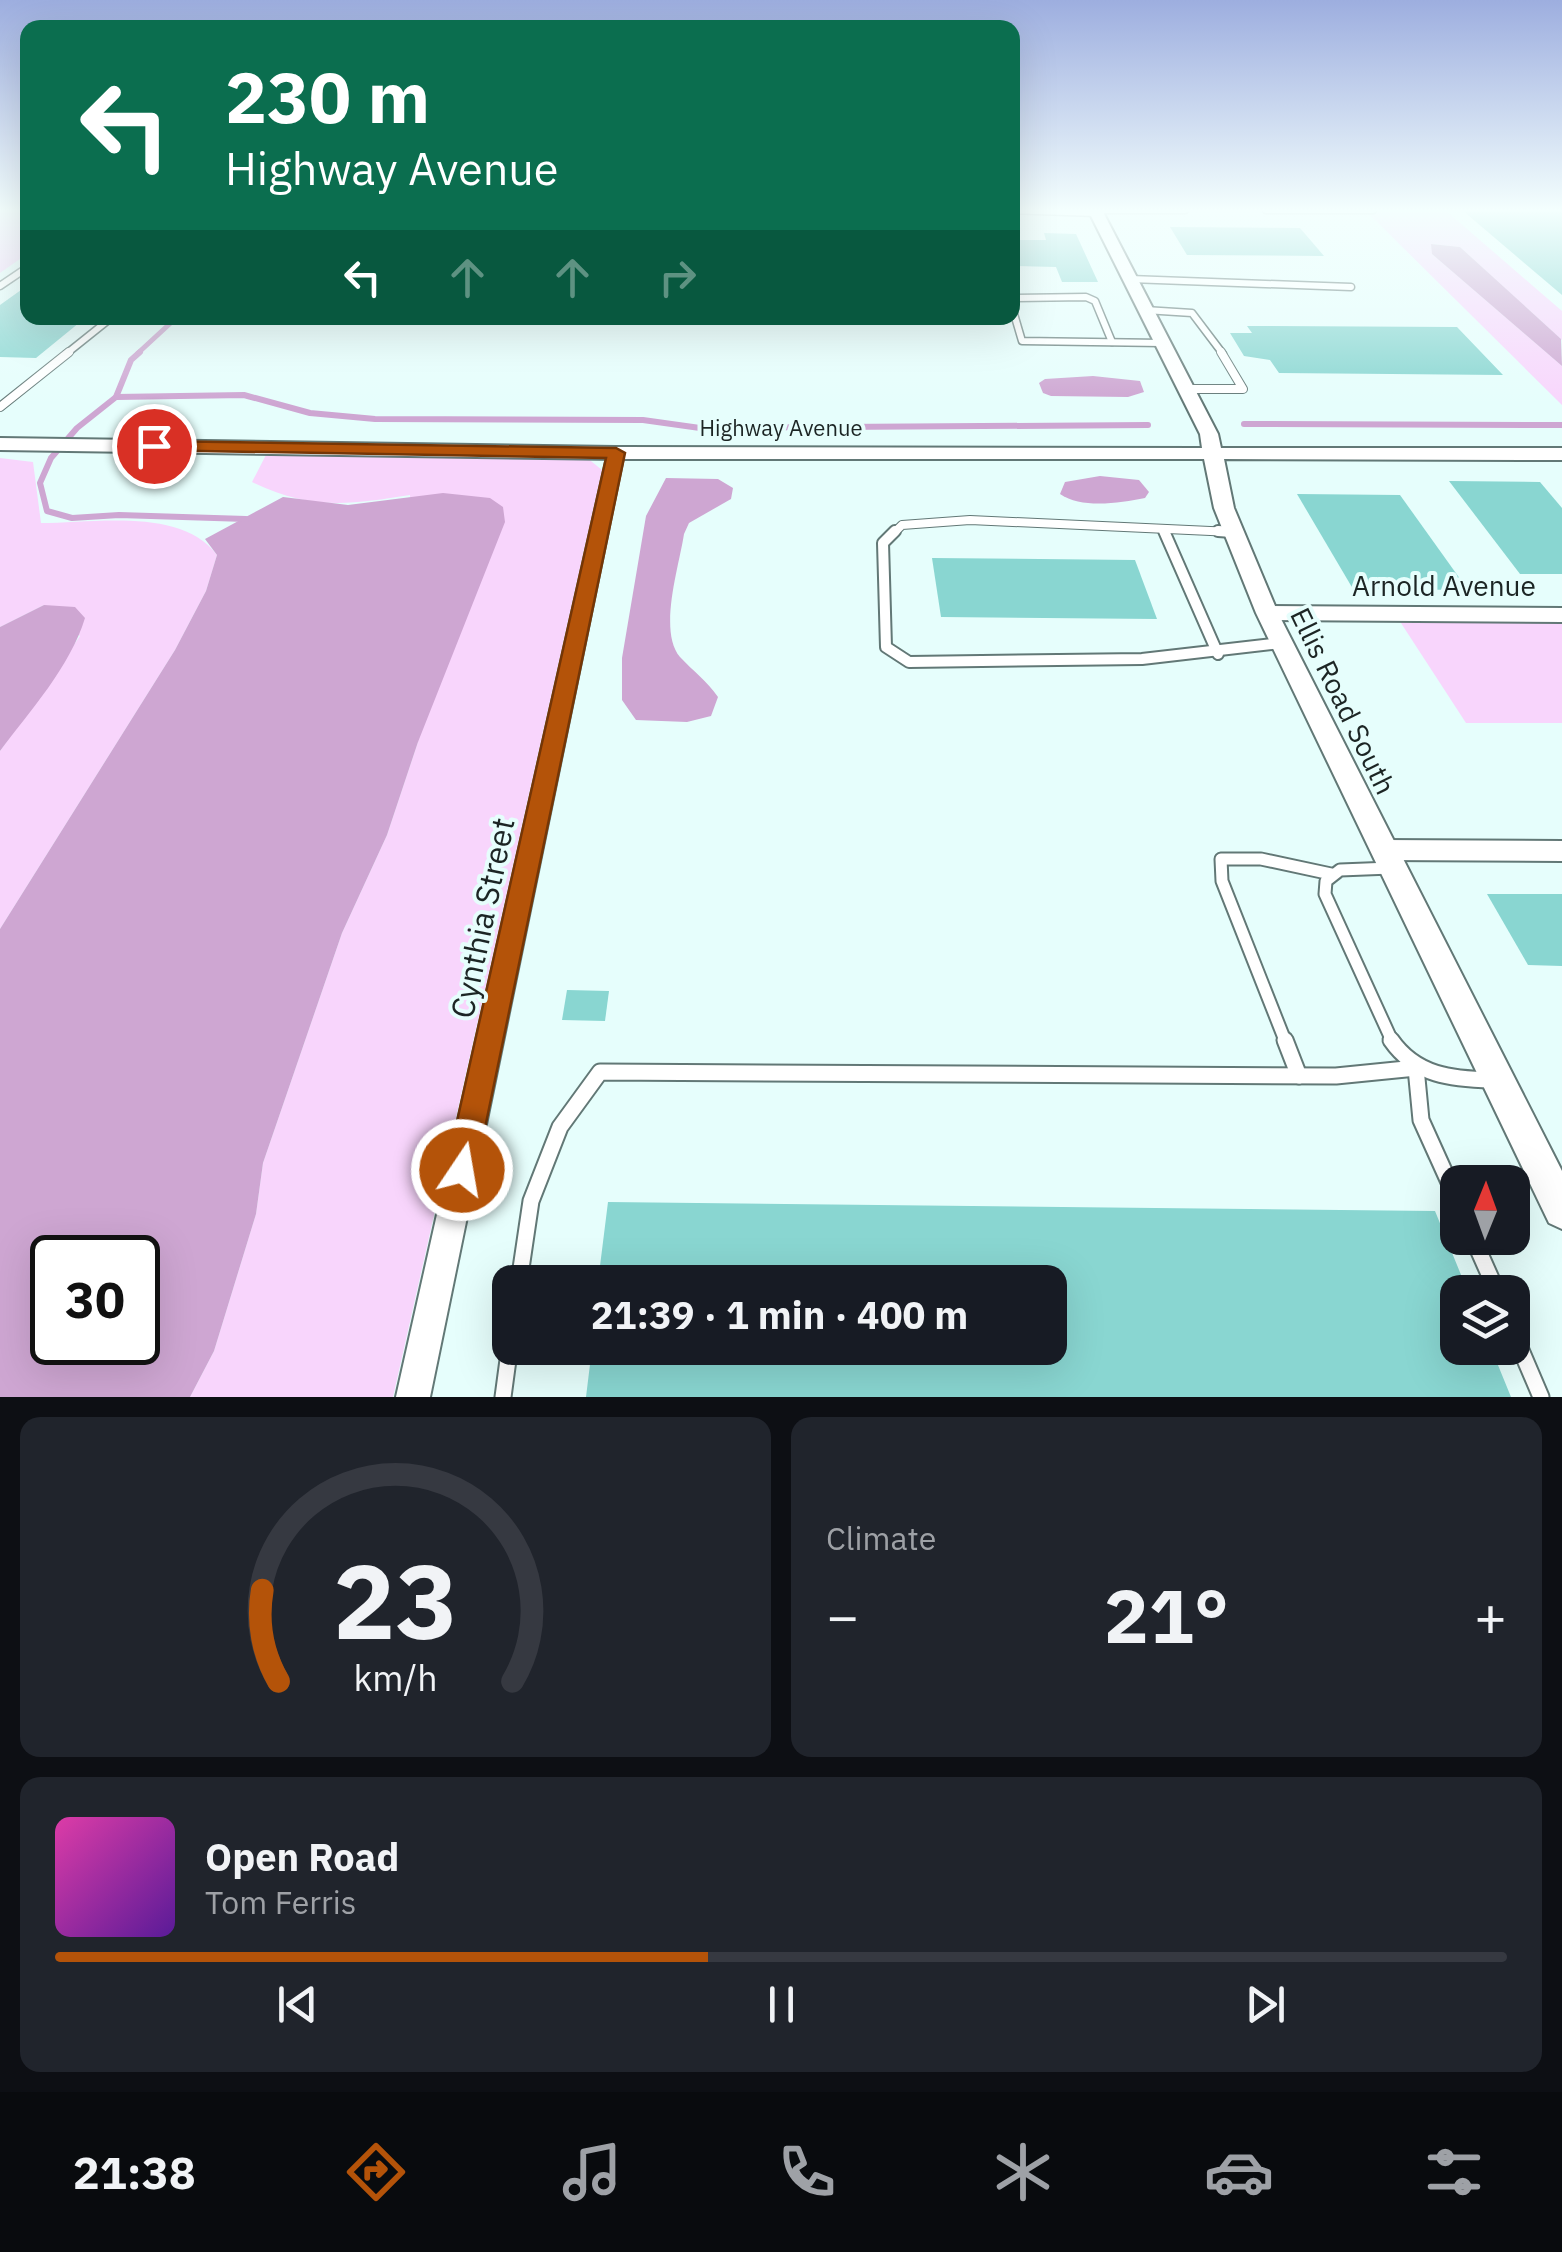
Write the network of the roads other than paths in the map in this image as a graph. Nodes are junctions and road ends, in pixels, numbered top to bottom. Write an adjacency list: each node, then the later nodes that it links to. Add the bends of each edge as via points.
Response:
1 (1128, 275): 2 (street, Ellis Road South)
2 (1130, 279): 3 (lane); 5 (street, Ellis Road South)
3 (1351, 286)
4 (1020, 298): 8 (lane, via 1095,301)
5 (1145, 310): 9 (street, Ellis Road South); 10 (lane, via 1192,312 1243,390)
6 (102, 325): 11 (lane)
7 (1017, 325): 8 (lane, via 1022,341)
8 (1112, 342): 9 (lane)
9 (1162, 344): 10 (street, Ellis Road South)
10 (1186, 389): 15 (street, Ellis Road South)
11 (4, 398): 12 (lane)
12 (0, 406)
13 (0, 444): 14 (street, Highway Avenue)
14 (616, 453): 15 (street, Highway Avenue); 34 (street, Cynthia Street)
15 (1213, 454): 16 (street, Highway Avenue); 18 (street, Ellis Road South)
16 (1562, 454)
17 (1164, 532): 18 (lane); 22 (lane); 22 (lane, via 1042,521 902,526 883,543 886,647 909,662 1107,663)
18 (1232, 532): 19 (street, Ellis Road South)
19 (1266, 612): 20 (street, Arnold Avenue); 21 (street, Ellis Road South)
20 (1562, 614)
21 (1281, 643): 22 (lane); 24 (street, Ellis Road South)
22 (1218, 654)
23 (1562, 851): 24 (street)
24 (1387, 859): 25 (lane); 28 (street, Ellis Road South)
25 (1332, 874): 26 (lane, via 1325,894 1392,1042); 27 (lane, via 1261,859 1221,859 1222,881)
26 (1416, 1068): 27 (lane); 28 (lane, via 1436,1076); 29 (lane, via 1412,1091)
27 (1299, 1076): 31 (lane, via 600,1072 560,1127 530,1202)
28 (1498, 1080): 30 (street, Ellis Road South)
29 (1442, 1165)
30 (1562, 1210)
31 (521, 1265)
32 (507, 1365): 35 (lane)
33 (1527, 1365): 36 (lane)
34 (413, 1397)
35 (502, 1397)
36 (1541, 1397)

